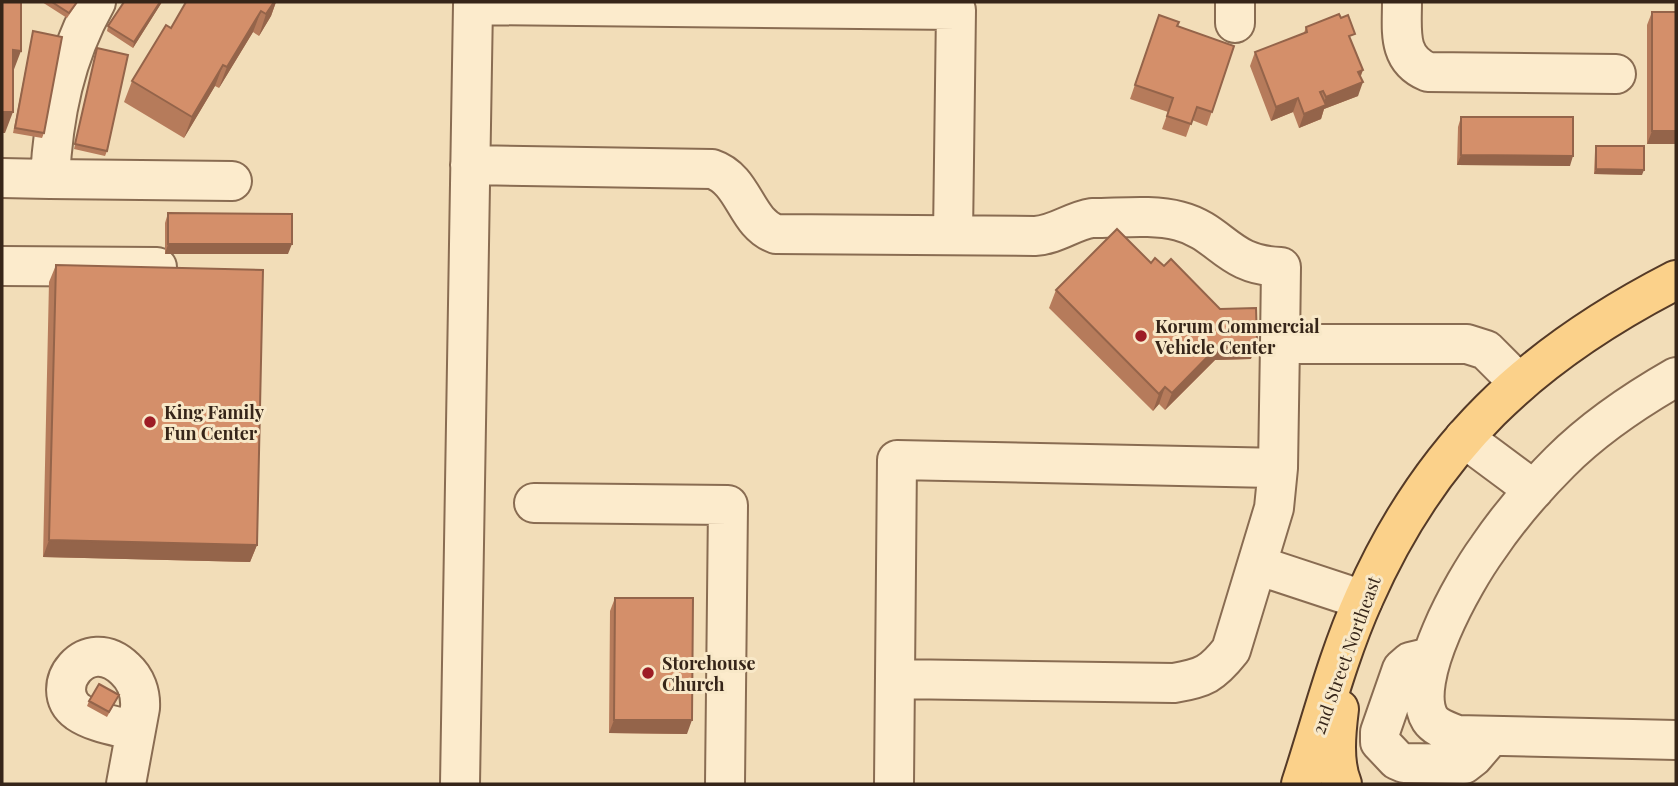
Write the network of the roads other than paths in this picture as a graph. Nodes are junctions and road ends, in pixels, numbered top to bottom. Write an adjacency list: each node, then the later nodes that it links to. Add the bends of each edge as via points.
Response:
1 (96, 2): 6 (street, via 63,80 52,135)
2 (1402, 2): 3 (street, via 1407,57 1428,72)
3 (1616, 74)
4 (470, 165): 8 (street, via 712,169 728,177 758,223 776,234); 8 (street, via 473,5 956,10); 27 (street)
5 (2, 178): 6 (street)
6 (50, 179): 7 (street)
7 (232, 181)
8 (953, 236): 12 (street, via 1047,236 1092,218 1180,221 1243,260 1281,267)
9 (2, 266): 10 (street)
10 (157, 267)
11 (1676, 280): 14 (main road, 2nd Street Northeast, via 1600,323)
12 (1280, 344): 14 (street, via 1467,344 1486,350); 16 (street)
13 (1676, 377): 17 (street, via 1607,420)
14 (1519, 383): 15 (main road, 2nd Street Northeast)
15 (1464, 438): 17 (street); 20 (main road, 2nd Street Northeast, via 1403,519)
16 (1278, 467): 19 (street, via 1274,508); 22 (street, via 897,460)
17 (1534, 490): 21 (street, via 1487,549 1462,590)
18 (534, 503): 28 (street, via 728,505)
19 (1257, 565): 20 (street); 22 (street, via 1231,650 1217,668 1196,680 1143,684)
20 (1357, 615): 30 (main road, 2nd Street Northeast); 31 (main road, via 1338,716 1336,750)
21 (1432, 657): 24 (street, via 1424,692 1431,721 1457,735); 24 (street, via 1410,662 1402,669 1380,742 1404,763 1464,764)
22 (895, 679): 29 (street)
23 (135, 731): 26 (street)
24 (1491, 736): 25 (street)
25 (1676, 740)
26 (126, 784)
27 (460, 784)
28 (725, 784)
29 (894, 784)
30 (1301, 784)
31 (1342, 784)

